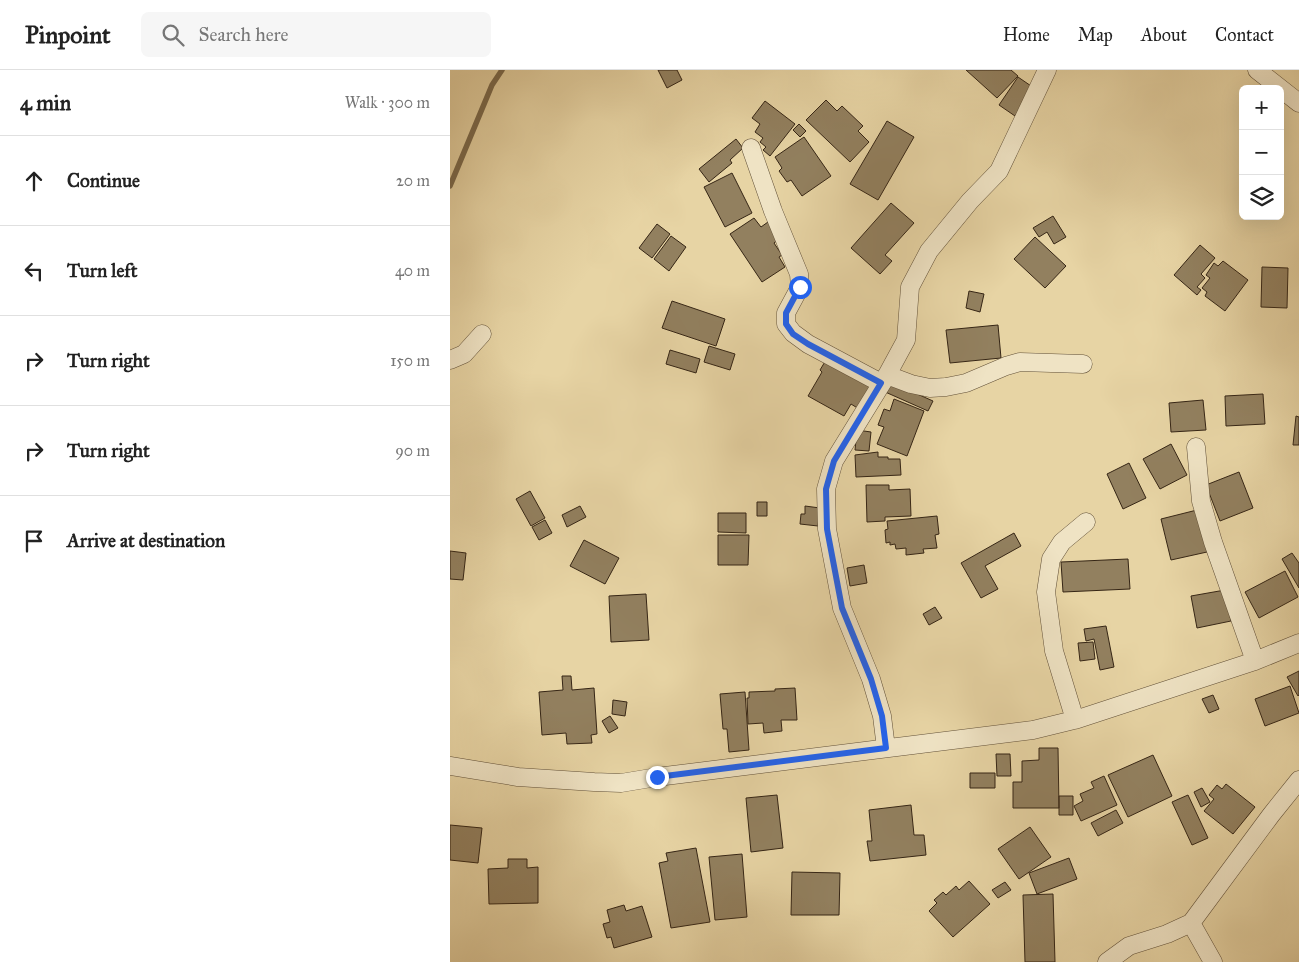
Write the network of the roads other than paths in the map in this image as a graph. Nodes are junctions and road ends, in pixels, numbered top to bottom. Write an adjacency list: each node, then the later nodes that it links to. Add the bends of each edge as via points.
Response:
1 (1047, 70): 8 (street, via 999,171 929,251 910,287 906,340)
2 (1257, 70): 3 (street)
3 (1299, 103)
4 (751, 148): 8 (street, via 799,274 800,287 786,313 786,324 793,334 808,344)
5 (482, 334): 6 (street, via 464,354)
6 (450, 360)
7 (1083, 364): 8 (street, via 1020,362 966,383 938,388)
8 (884, 379): 14 (street, via 834,461 826,489 827,529 842,608 871,679 882,716)
9 (1196, 447): 12 (street, via 1201,501)
10 (1086, 522): 13 (street, via 1062,542 1051,559 1046,592 1054,651)
11 (1299, 643): 12 (street)
12 (1256, 661): 13 (street)
13 (1075, 720): 14 (street, via 1032,730)
14 (886, 748): 15 (street, via 621,783 518,777)
15 (450, 766)
16 (1299, 780): 17 (street)
17 (1191, 923): 18 (street, via 1129,946); 19 (street)
18 (1107, 962)
19 (1214, 962)

